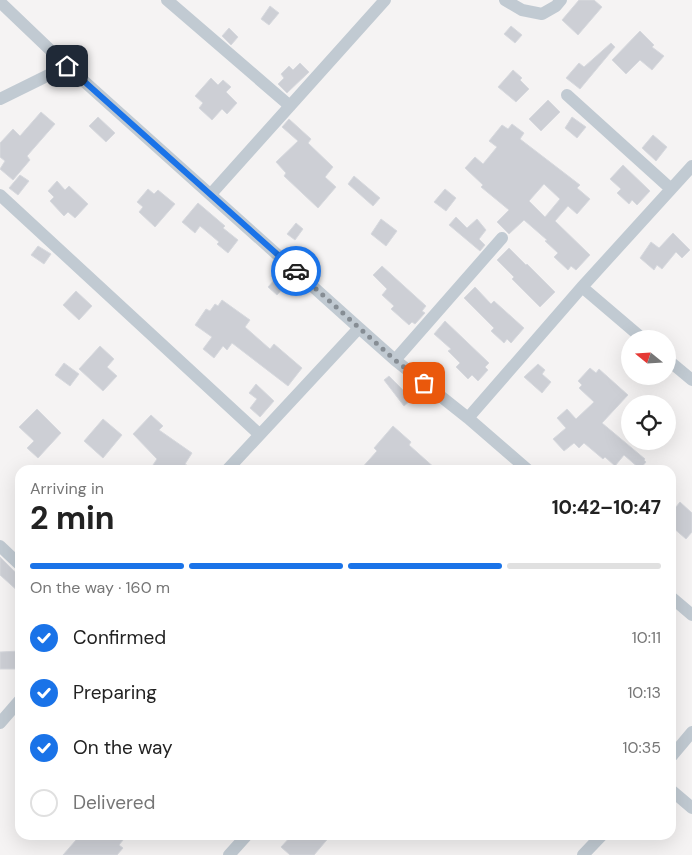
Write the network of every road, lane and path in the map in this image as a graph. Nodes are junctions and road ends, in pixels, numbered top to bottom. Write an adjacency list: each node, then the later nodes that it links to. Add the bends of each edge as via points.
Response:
1 (167, 0): 9 (street)
2 (384, 0): 9 (street)
3 (505, 0): 4 (street, via 522,10 542,14)
4 (561, 0)
5 (0, 2): 6 (street)
6 (67, 66): 8 (street); 12 (street)
7 (567, 95): 11 (street)
8 (0, 99)
9 (290, 106): 12 (street)
10 (692, 166): 11 (street)
11 (671, 189): 15 (street)
12 (211, 194): 16 (street)
13 (0, 195): 22 (street)
14 (502, 238): 18 (street)
15 (582, 287): 17 (street); 21 (street)
16 (359, 328): 18 (street); 22 (street)
17 (632, 330)
18 (395, 360): 21 (street)
19 (676, 367): 20 (street)
20 (692, 380)
21 (468, 418): 24 (street)
22 (259, 434): 23 (street)
23 (231, 465)
24 (522, 465)
25 (0, 546): 26 (street)
26 (15, 561)
27 (676, 601): 28 (street)
28 (692, 615)
29 (15, 706): 30 (street)
30 (0, 723)
31 (692, 732): 32 (street)
32 (676, 751)
33 (676, 794): 34 (street)
34 (692, 808)
35 (242, 840): 37 (street)
36 (597, 840): 38 (street)
37 (229, 855)
38 (583, 855)

